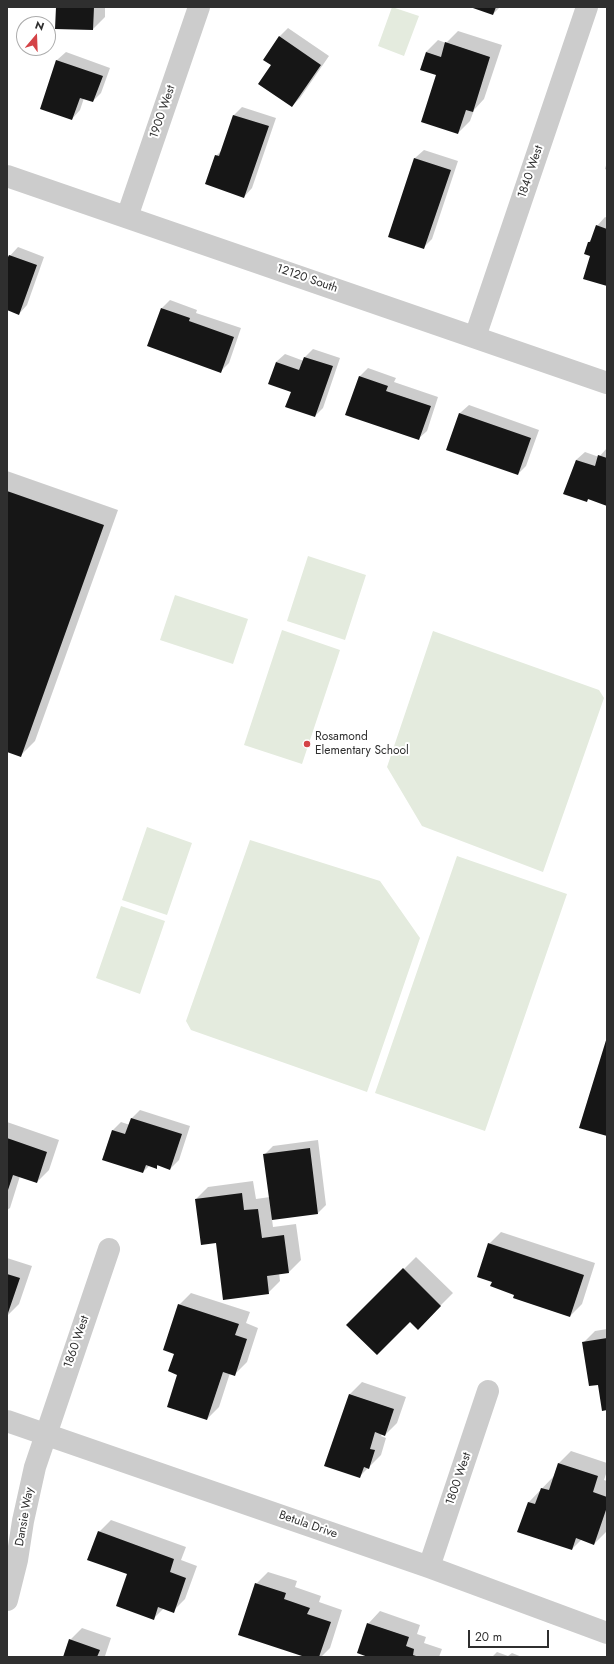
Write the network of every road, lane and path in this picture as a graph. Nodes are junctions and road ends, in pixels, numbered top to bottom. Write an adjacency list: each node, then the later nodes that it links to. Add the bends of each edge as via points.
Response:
1 (199, 7): 4 (street, 1900 West)
2 (587, 7): 5 (street, 1840 West)
3 (7, 176): 4 (street, 12120 South)
4 (127, 217): 5 (street, 12120 South)
5 (475, 337): 6 (street, 12120 South)
6 (607, 383)
7 (109, 1249): 10 (street, 1860 West)
8 (488, 1391): 11 (street, 1800 West)
9 (7, 1421): 10 (street, Betula Drive)
10 (45, 1435): 11 (street, Betula Drive); 12 (street, Dansie Way, via 31,1481)
11 (429, 1567): 13 (street, Betula Drive)
12 (7, 1600)
13 (607, 1633)

